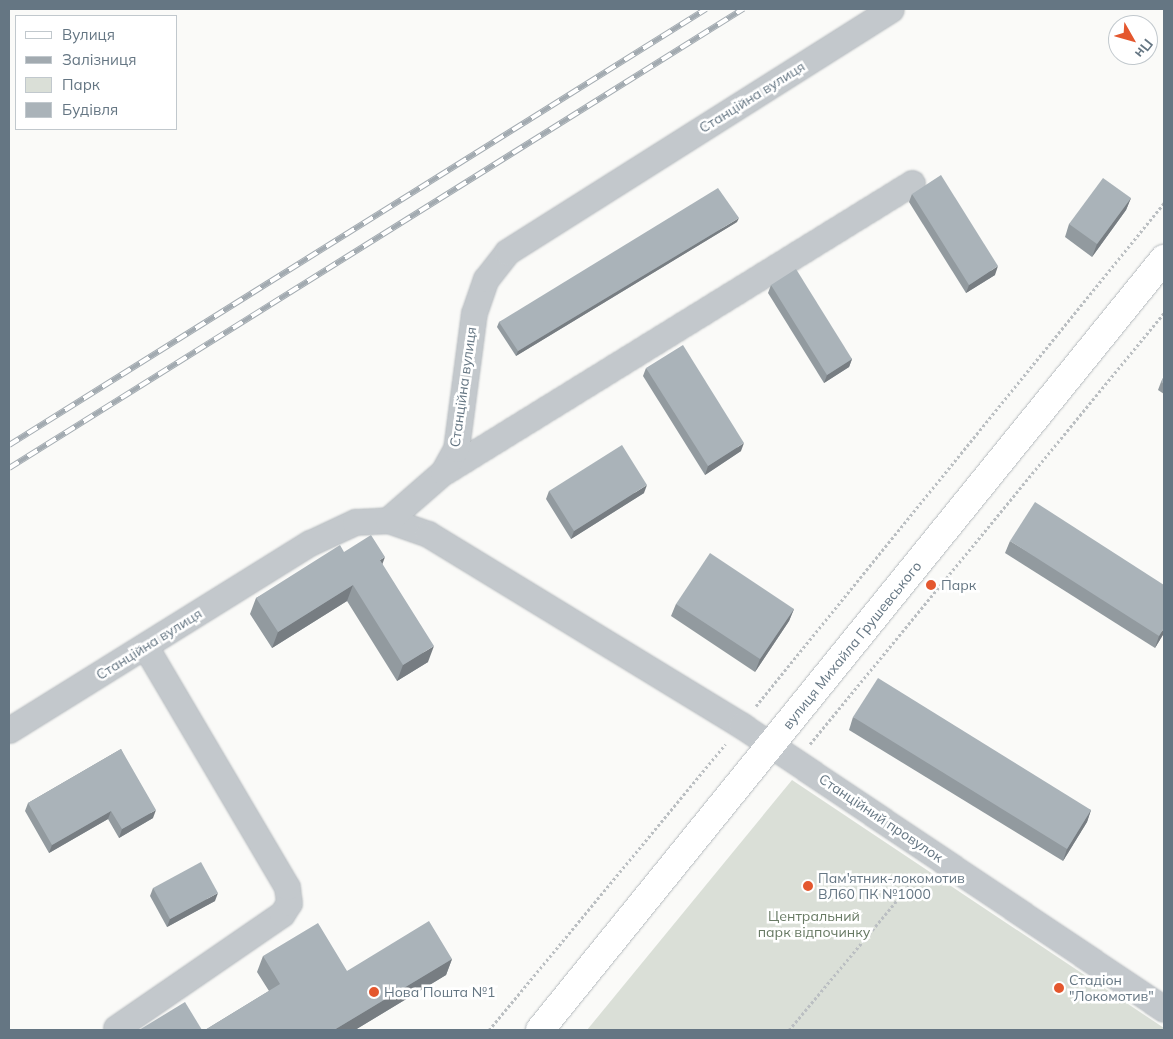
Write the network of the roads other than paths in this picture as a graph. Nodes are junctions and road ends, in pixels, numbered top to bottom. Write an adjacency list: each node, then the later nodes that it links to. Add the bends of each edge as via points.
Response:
1 (891, 9): 4 (street, Станційна вулиця, via 507,252 486,279 474,313 456,449)
2 (912, 183): 4 (street)
3 (1164, 259): 8 (main road, вулиця Михайла Грушевського)
4 (443, 472): 5 (street, Станційна вулиця)
5 (388, 520): 6 (street, Станційна вулиця, via 355,522 310,544); 8 (street, Станційний провулок, via 428,534)
6 (146, 646): 7 (street, Станційна вулиця); 10 (street, via 287,887 289,903 282,914)
7 (9, 730)
8 (772, 745): 9 (street, Станційний провулок); 11 (main road, вулиця Михайла Грушевського)
9 (1164, 1009)
10 (116, 1028)
11 (540, 1030)

